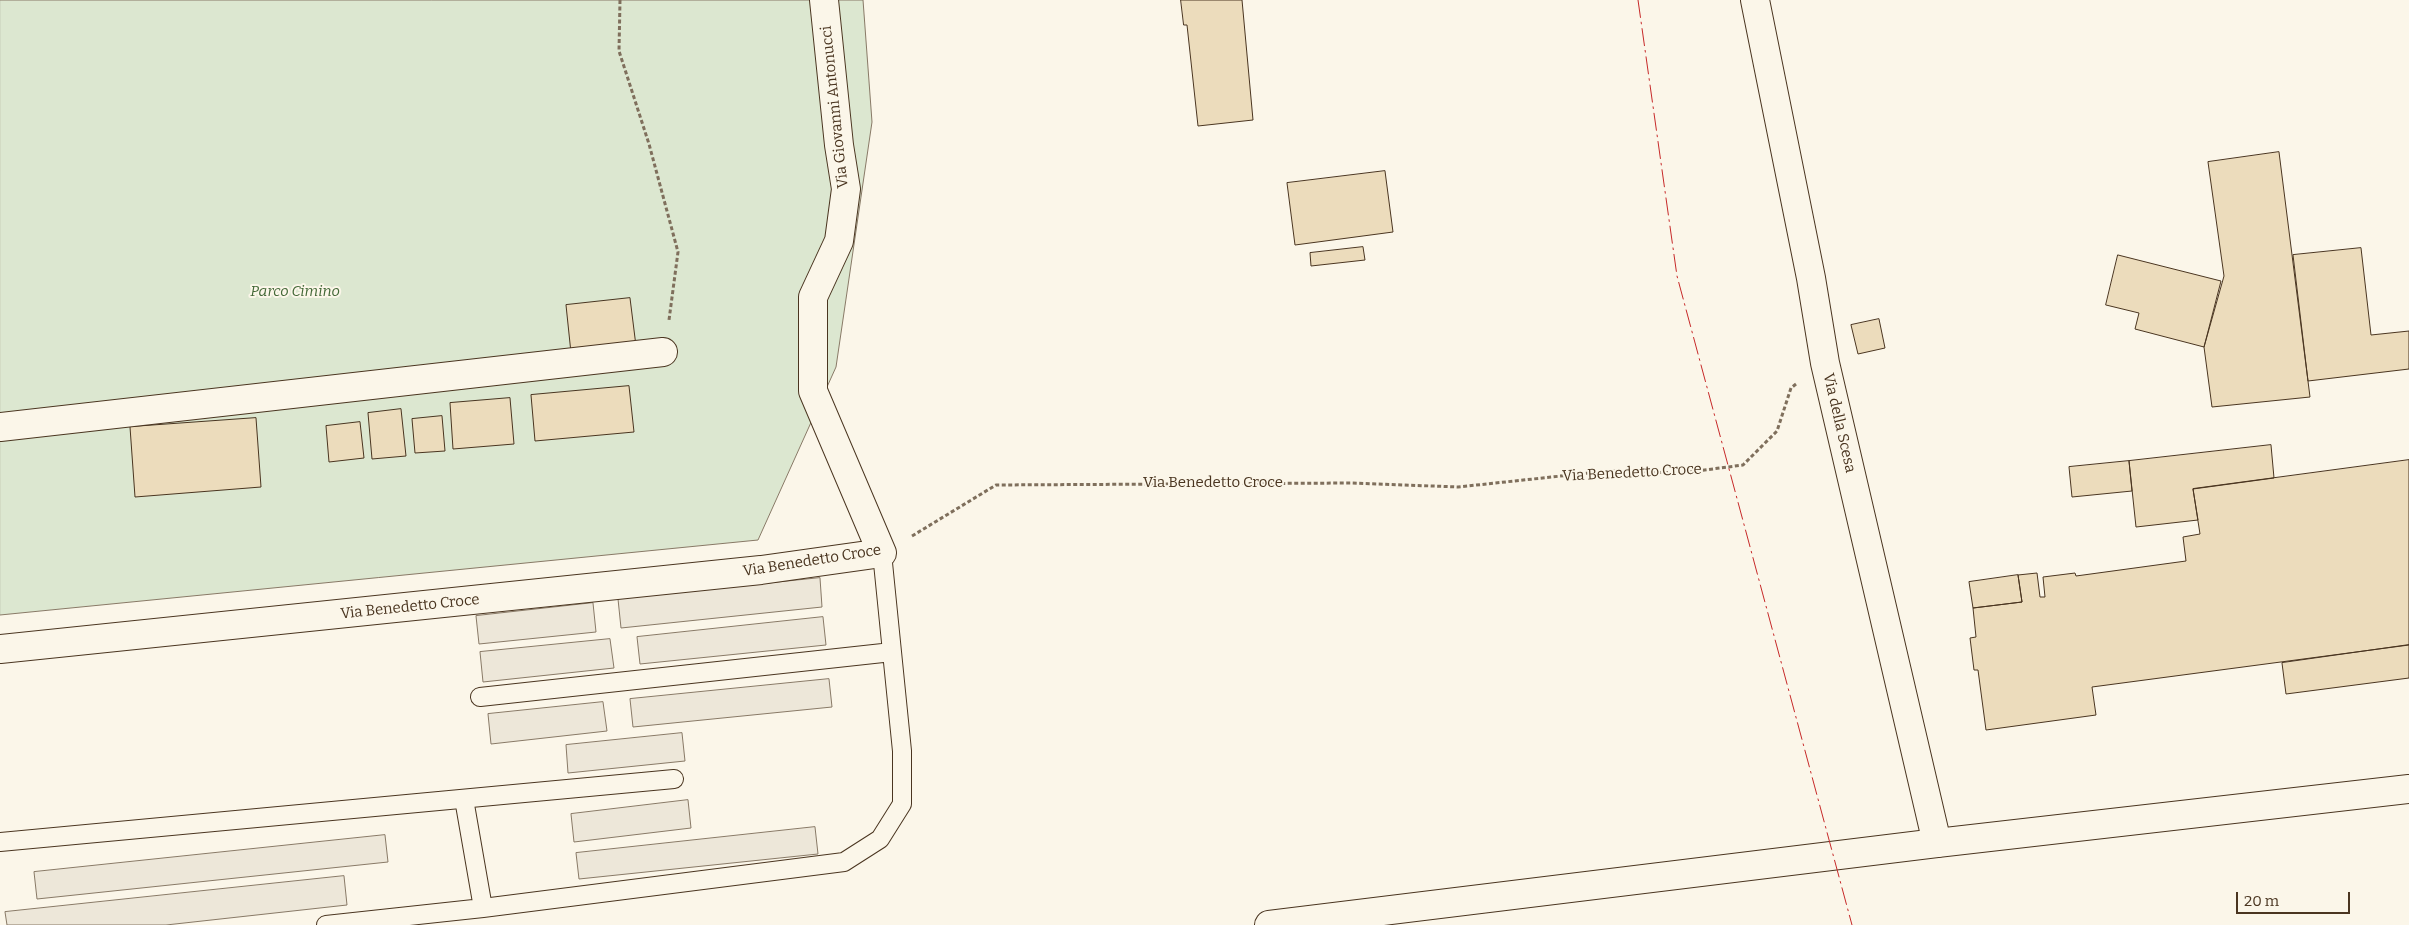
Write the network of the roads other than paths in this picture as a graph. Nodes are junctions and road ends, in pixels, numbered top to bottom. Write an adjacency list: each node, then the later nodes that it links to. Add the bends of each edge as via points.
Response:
1 (824, 0): 5 (street, Via Giovanni Antonucci, via 846,189 839,242 813,297 813,391)
2 (1755, 0): 13 (street, Via della Scesa, via 1825,363)
3 (663, 352): 4 (street)
4 (0, 427)
5 (882, 553): 6 (street, Via Benedetto Croce, via 761,570); 7 (lane)
6 (0, 649)
7 (892, 652): 8 (lane); 14 (lane, via 902,751 902,804 880,839 844,862)
8 (480, 697)
9 (674, 779): 11 (lane)
10 (2409, 789): 13 (street)
11 (464, 798): 12 (lane); 14 (lane)
12 (0, 842)
13 (1937, 843): 16 (street)
14 (483, 908): 15 (lane)
15 (326, 925)
16 (1269, 925)

